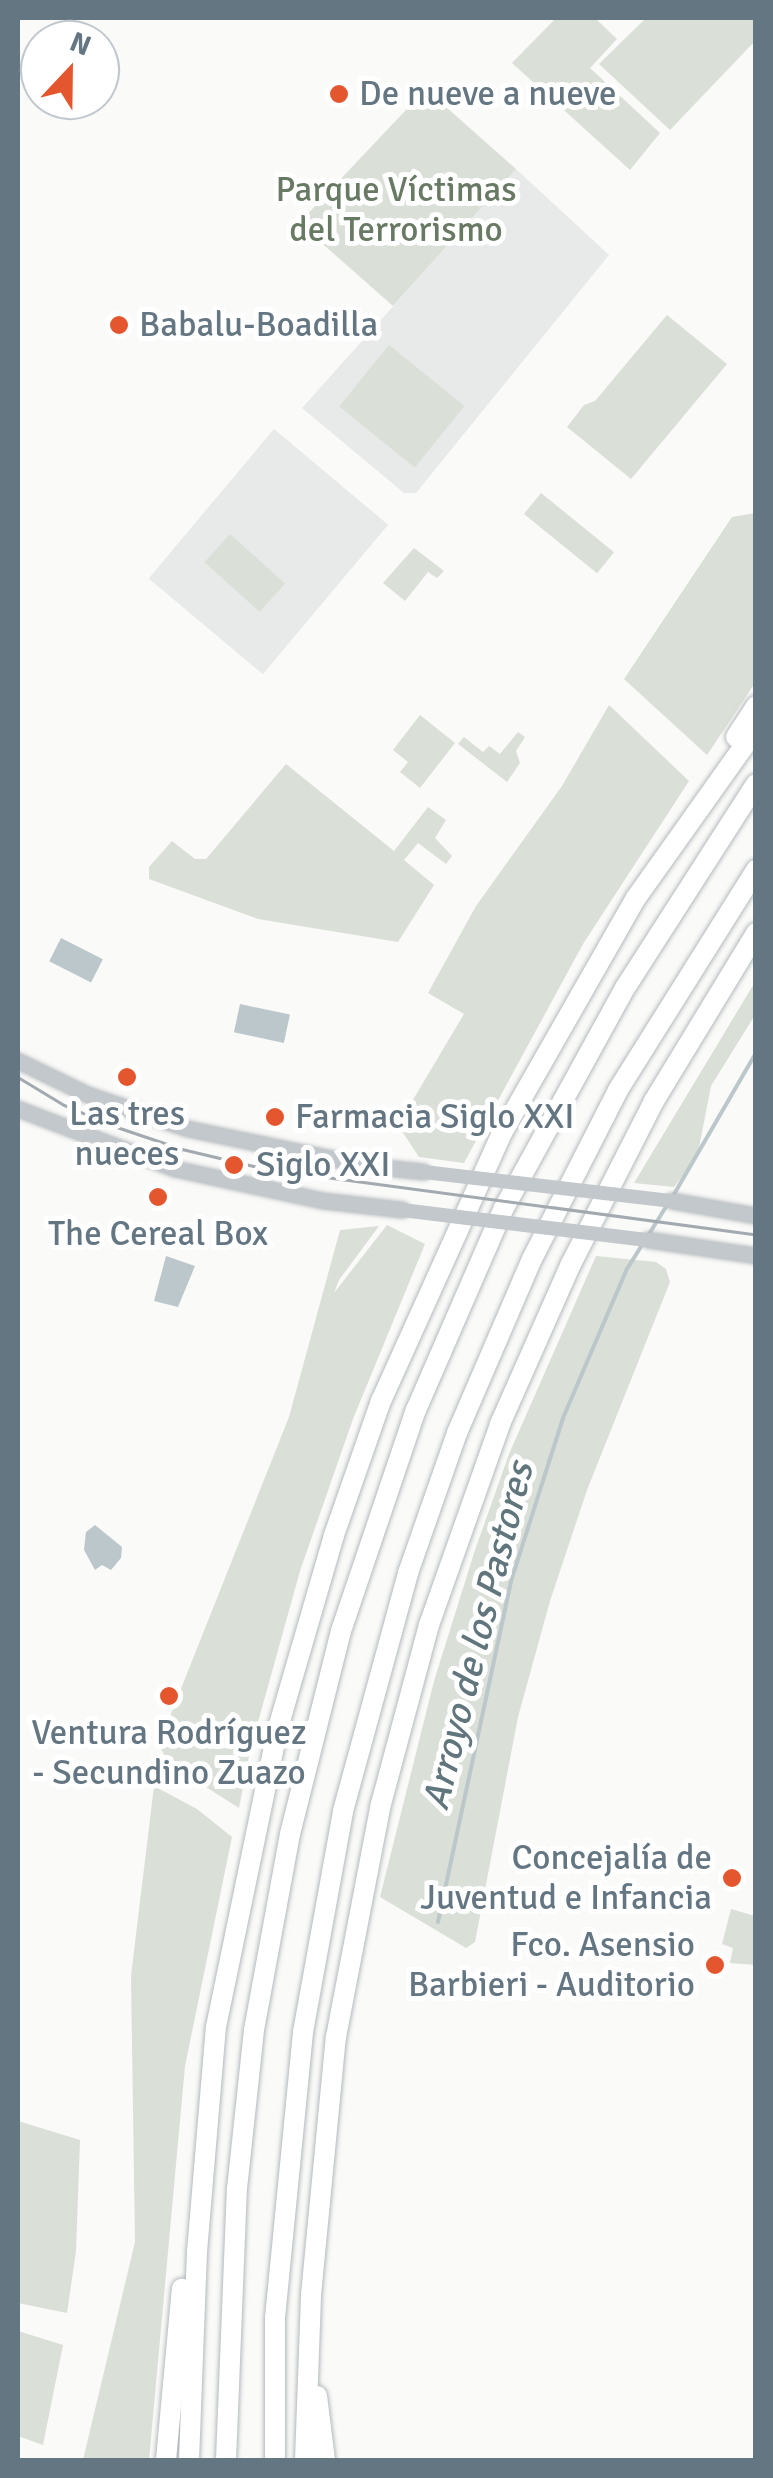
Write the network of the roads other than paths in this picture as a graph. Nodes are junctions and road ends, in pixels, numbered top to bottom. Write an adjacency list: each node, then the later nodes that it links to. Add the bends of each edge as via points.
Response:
1 (753, 714): 11 (highway, via 503,1131 381,1402 334,1534 278,1728)
2 (756, 784): 15 (highway, via 625,988 504,1208 416,1410 341,1631 290,1834 254,2030 237,2190)
3 (756, 870): 16 (highway, via 618,1090 532,1259 408,1572 343,1811 303,2032 275,2318)
4 (756, 933): 7 (highway)
5 (756, 952): 7 (highway, via 696,1049)
6 (18, 1062): 9 (street, bridge, via 88,1095 188,1128 350,1163)
7 (654, 1101): 12 (highway, via 500,1424 404,1712 336,2037)
8 (18, 1109): 10 (street, bridge, via 175,1169 323,1201)
9 (756, 1216)
10 (756, 1256)
11 (211, 2064): 13 (highway, via 190,2195); 14 (highway)
12 (311, 2295): 17 (highway); 18 (highway)
13 (166, 2460)
14 (189, 2460)
15 (226, 2460)
16 (275, 2460)
17 (305, 2460)
18 (324, 2460)

